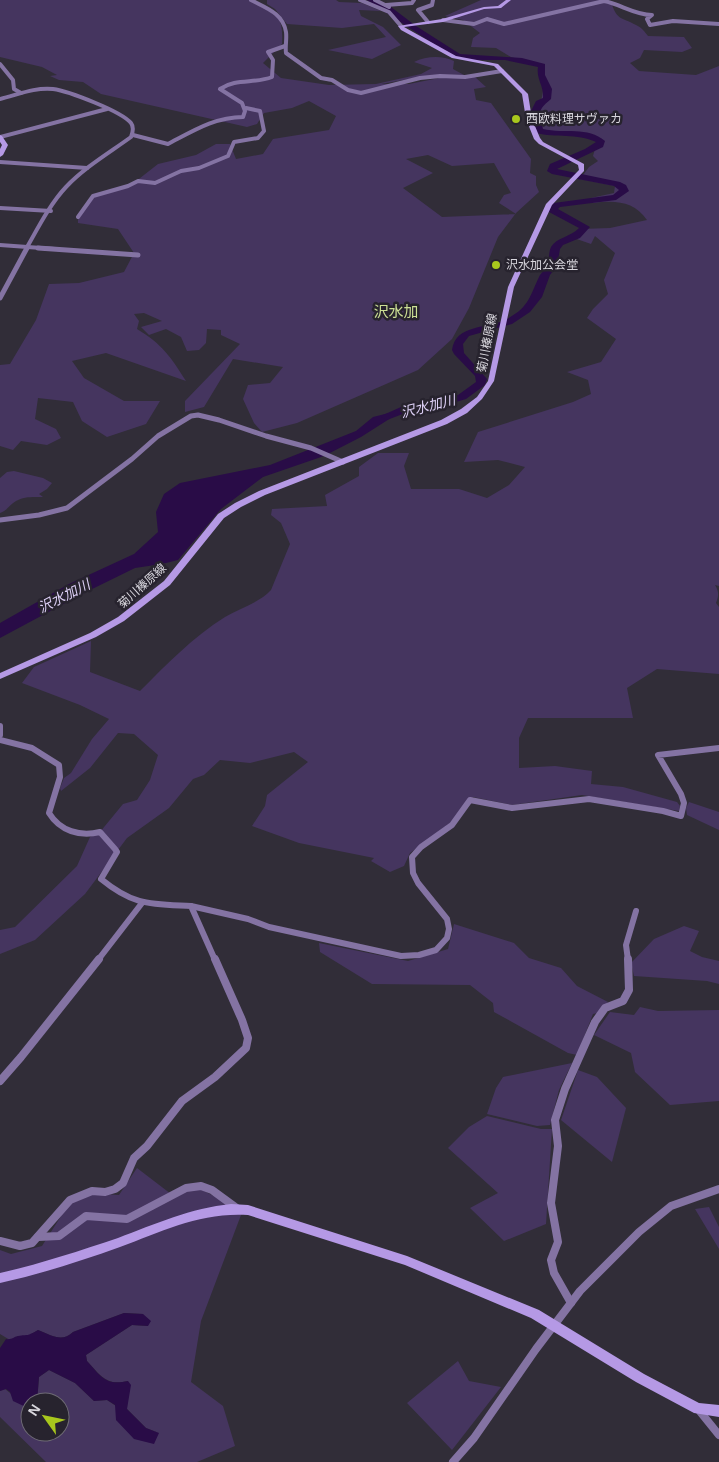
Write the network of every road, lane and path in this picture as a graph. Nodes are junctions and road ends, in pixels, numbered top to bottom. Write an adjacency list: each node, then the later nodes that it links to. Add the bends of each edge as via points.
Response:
1 (251, 0): 13 (street, via 276,12 286,34)
2 (360, 0): 8 (street)
3 (375, 0): 7 (street)
4 (414, 0): 7 (street, via 412,3)
5 (433, 0): 10 (street, via 432,5 418,10)
6 (509, 0): 9 (main road, via 499,7)
7 (386, 5): 8 (street, via 393,10)
8 (389, 12): 12 (street)
9 (444, 20): 10 (main road); 11 (street, via 474,24 487,19 504,24 604,1 652,15 647,19 650,25 674,21)
10 (428, 22): 12 (main road)
11 (719, 24)
12 (401, 26): 15 (main road, 菊川榛原線, via 454,57 489,62)
13 (285, 46): 15 (street, via 286,53 322,78 361,93 420,78); 18 (street, via 268,52 273,60 272,77 220,90 240,100)
14 (0, 64): 16 (street, via 13,80 14,89)
15 (502, 71): 25 (main road, 菊川榛原線, via 525,94 536,139 576,160 582,166)
16 (23, 93): 17 (street); 19 (street, via 60,90)
17 (0, 99)
18 (246, 108): 20 (street, via 243,116 208,123 168,144); 28 (street, via 261,114 264,131 258,138 234,142 228,156 209,165 181,171 155,183 138,181 93,196)
19 (106, 109): 20 (street, via 132,124); 21 (street)
20 (132, 135): 24 (street)
21 (0, 137): 22 (main road, via 5,145)
22 (0, 155)
23 (0, 162): 24 (street)
24 (87, 168): 27 (street, via 65,188)
25 (576, 176): 34 (main road, 菊川榛原線, via 553,198 546,210 510,287)
26 (0, 208): 27 (street)
27 (50, 211): 30 (street)
28 (78, 216)
29 (0, 245): 30 (street)
30 (28, 247): 31 (street); 32 (street)
31 (138, 255)
32 (3, 289): 33 (street)
33 (0, 298)
34 (503, 319): 35 (main road, 菊川榛原線, via 495,370 480,398 444,422)
35 (342, 461): 36 (street, via 312,448 219,420 191,416 158,436 67,508); 37 (main road, 菊川榛原線, via 238,505 208,530 167,583 121,620)
36 (0, 520)
37 (0, 676)
38 (0, 726): 39 (street)
39 (0, 735)
40 (0, 740): 42 (street, via 32,748 59,765 59,783 49,809 52,821 67,830 100,832 117,852 101,879 117,892)
41 (719, 748): 43 (street, via 658,755 682,794 681,816 589,799 512,808 470,800 450,828 411,857 410,865 418,884 447,919 449,929 445,942 429,954 401,956)
42 (142, 903): 43 (street); 45 (street, via 31,1047)
43 (191, 906): 48 (street, via 242,1020 248,1038 246,1048 215,1078 182,1101 134,1158 123,1183 116,1189 92,1191 70,1200)
44 (636, 911): 51 (street, via 626,946 629,990 624,1001 605,1008 595,1022 555,1120 558,1146 552,1203 558,1242 551,1260 554,1273)
45 (0, 1081)
46 (719, 1189): 51 (street, via 671,1206 653,1219)
47 (238, 1209): 48 (street, via 212,1190 201,1186 186,1188 128,1219 86,1216 59,1236); 50 (main road, via 225,1208 198,1215); 52 (main road, via 407,1262 535,1314)
48 (38, 1237): 49 (street, via 32,1243 20,1246)
49 (0, 1241)
50 (0, 1278)
51 (570, 1303): 52 (street)
52 (554, 1325): 53 (main road); 56 (street, via 474,1438)
53 (698, 1409): 54 (main road); 55 (street)
54 (719, 1410)
55 (719, 1436)
56 (453, 1462)

